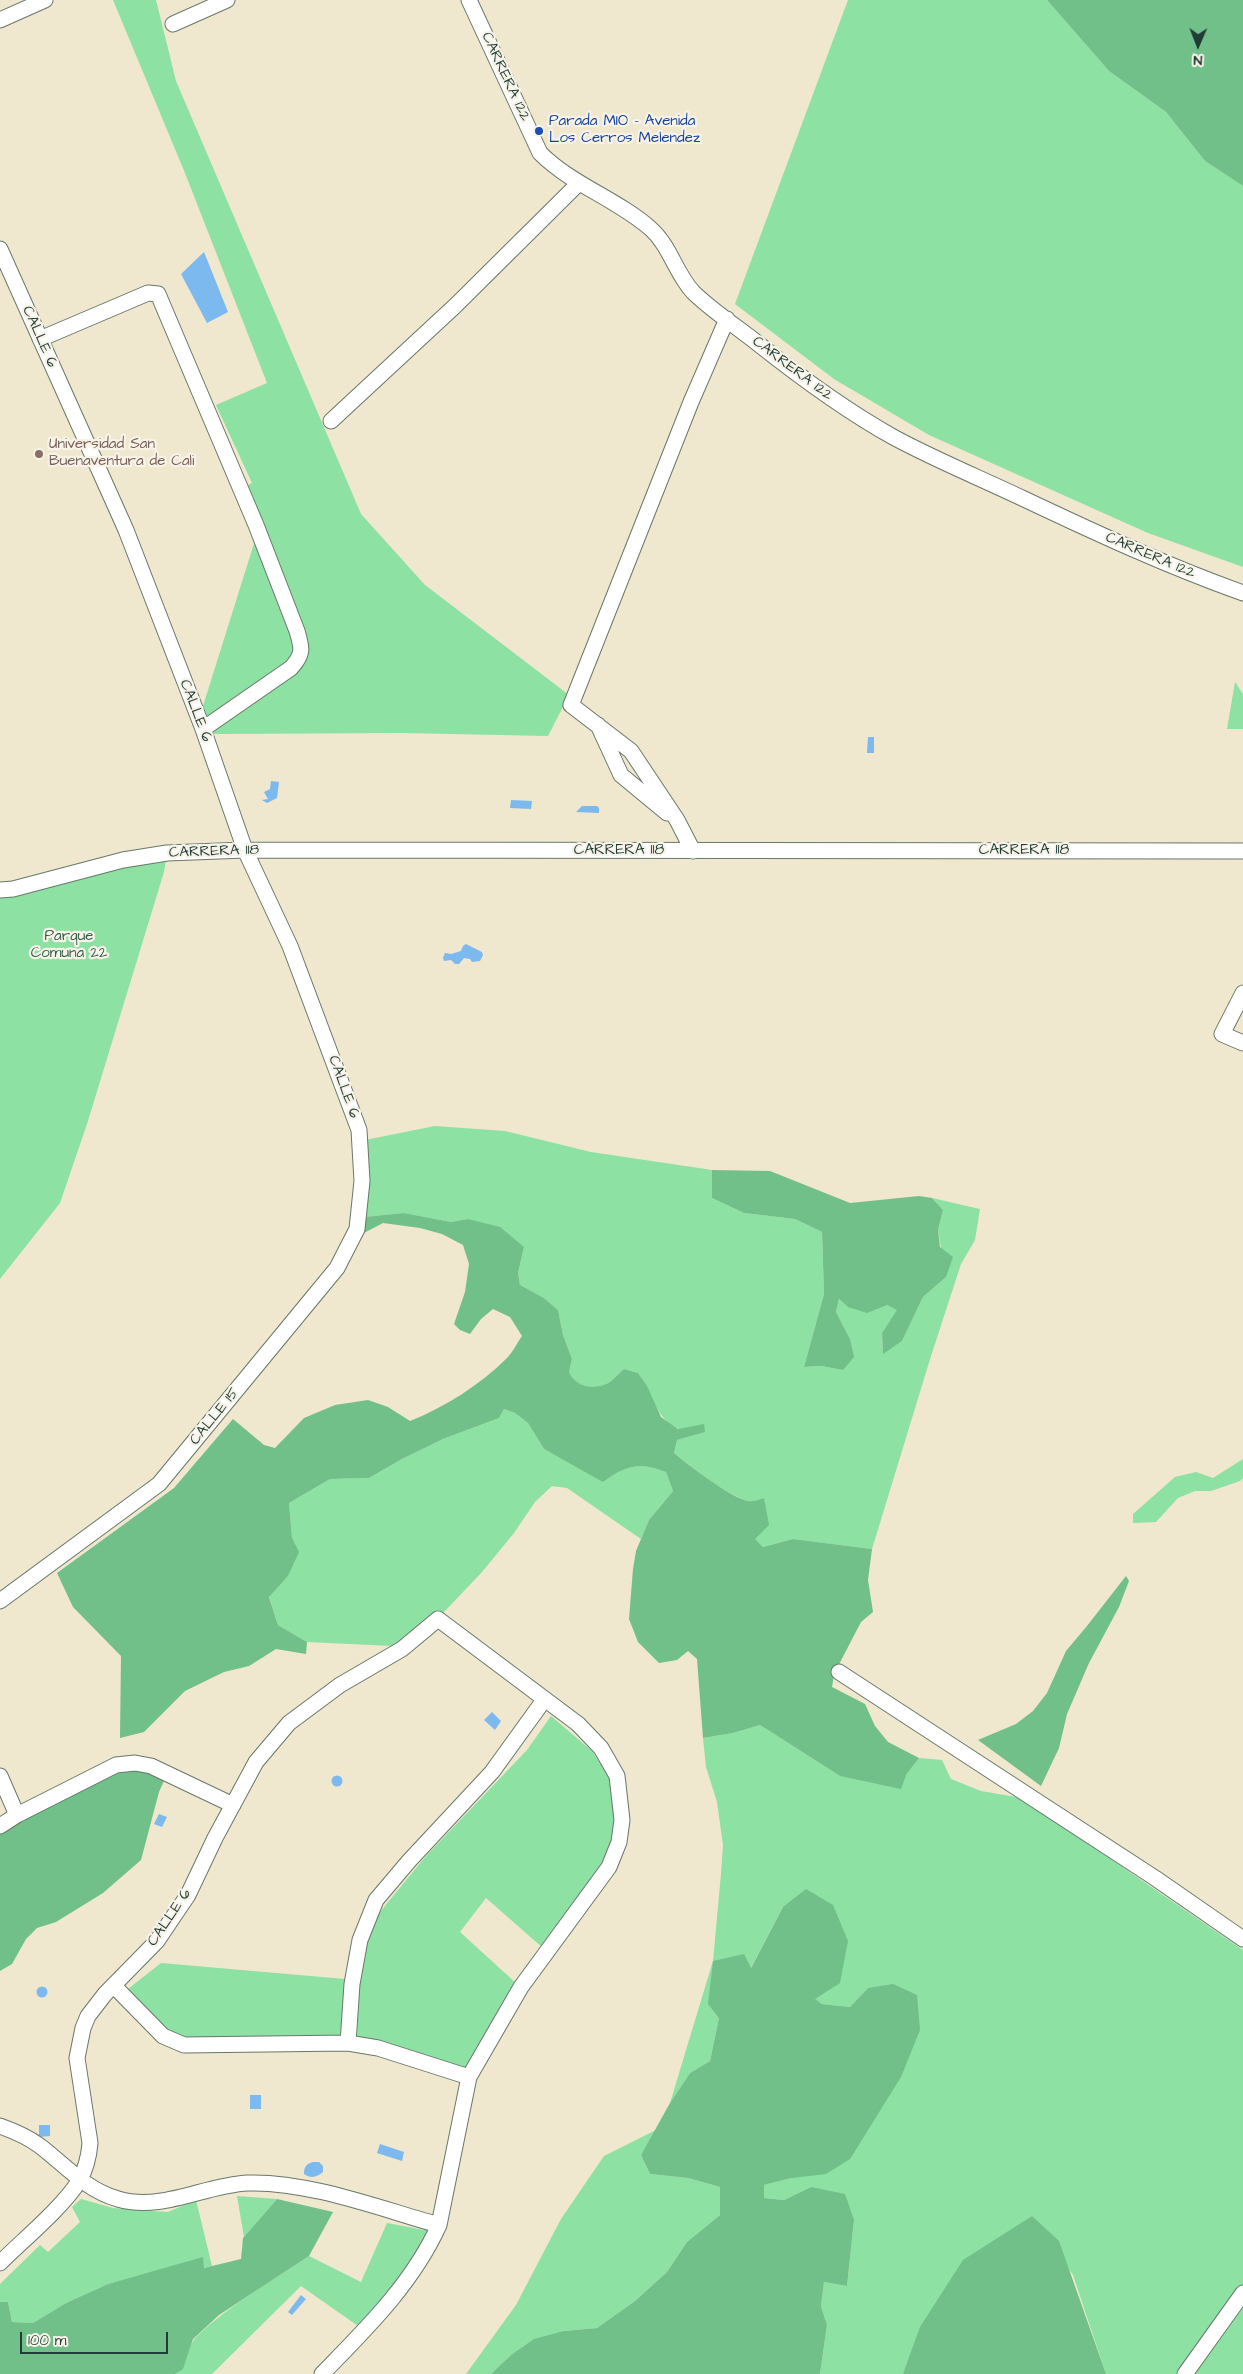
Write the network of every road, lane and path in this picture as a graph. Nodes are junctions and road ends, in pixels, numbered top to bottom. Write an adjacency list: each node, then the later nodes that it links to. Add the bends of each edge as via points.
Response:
1 (45, 0): 4 (street)
2 (227, 0): 5 (street)
3 (468, 0): 6 (street, CARRERA 122, via 540,153)
4 (0, 20)
5 (173, 24)
6 (579, 183): 8 (street, CARRERA 122, via 653,231 694,293); 10 (street, via 455,306)
7 (0, 249): 9 (street, CALLE 6)
8 (727, 319): 11 (street, CARRERA 122, via 822,392 896,438 1120,544); 12 (street, via 571,705)
9 (40, 338): 13 (street, CALLE 6, via 126,530); 13 (street, via 148,293 158,294 252,516 297,631 301,656 291,668)
10 (330, 421)
11 (1243, 592)
12 (598, 724): 14 (street, via 631,751); 14 (street, via 621,775)
13 (203, 729): 15 (street, CALLE 6)
14 (677, 820): 16 (street)
15 (245, 850): 16 (street, CARRERA 118); 18 (street, CARRERA 118, via 167,853 123,860); 21 (street, CALLE 6, via 290,946 344,1085 359,1130)
16 (693, 851): 17 (street, CARRERA 118)
17 (1243, 851)
18 (0, 890)
19 (1243, 993): 20 (street, via 1222,1034)
20 (1243, 1043)
21 (362, 1181): 22 (street, CALLE 15, via 357,1229 337,1268 159,1484)
22 (0, 1601)
23 (839, 1672): 29 (street)
24 (544, 1700): 26 (street, CALLE 6, via 438,1619 402,1649 340,1685 289,1723 256,1762); 31 (street, via 492,1772 376,1900 360,1940 352,1984); 32 (street, via 578,1724 601,1748 617,1776 622,1820 619,1842 609,1867 521,1987)
25 (0, 1776): 27 (street)
26 (233, 1805): 27 (street, via 151,1766 135,1763 116,1765); 30 (street, CALLE 6, via 188,1895 157,1941)
27 (18, 1815): 28 (street)
28 (0, 1826)
29 (1243, 1939)
30 (114, 1986): 31 (street, via 163,2036 184,2045); 34 (street, CALLE 6, via 88,2016 79,2042 77,2058 90,2143)
31 (348, 2043): 32 (street, via 378,2048)
32 (469, 2077): 35 (street)
33 (0, 2126): 34 (street, via 40,2146)
34 (80, 2180): 35 (street, via 118,2199 154,2203 224,2185 273,2183 336,2196); 36 (street, CALLE 6, via 71,2193)
35 (439, 2225): 38 (street, via 411,2275)
36 (0, 2263)
37 (1243, 2293): 39 (street)
38 (322, 2374)
39 (1185, 2374)

